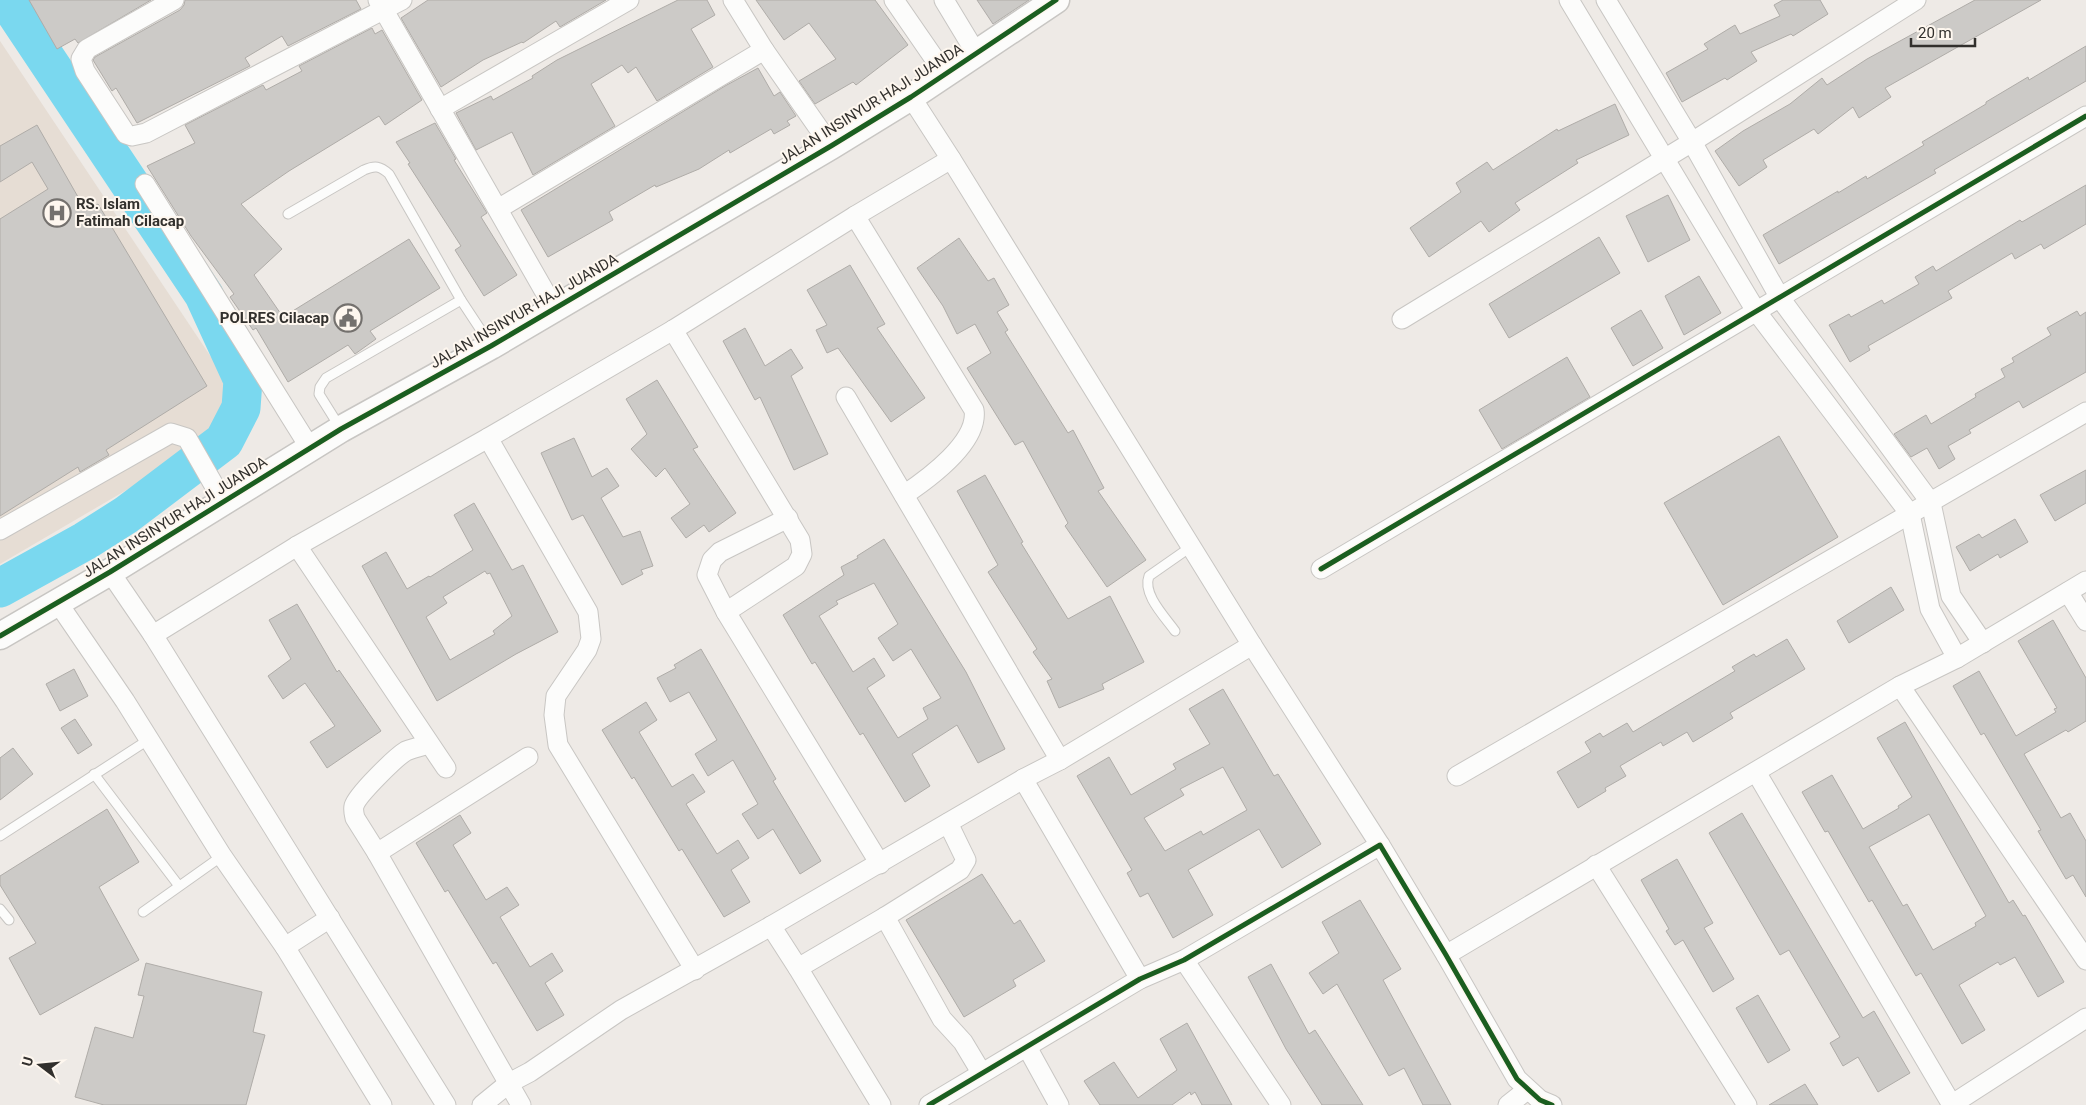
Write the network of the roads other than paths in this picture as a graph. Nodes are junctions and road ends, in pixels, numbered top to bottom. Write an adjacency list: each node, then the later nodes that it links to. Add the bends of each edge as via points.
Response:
1 (174, 0): 11 (street, via 87,49 82,59 85,71 126,134 146,133)
2 (402, 0): 11 (street)
3 (629, 0): 16 (street)
4 (732, 0): 12 (street)
5 (894, 0): 14 (street)
6 (944, 0): 13 (street)
7 (1056, 0): 13 (street, JALAN INSINYUR HAJI JUANDA)
8 (1569, 0): 20 (street)
9 (1606, 0): 18 (street)
10 (1916, 0): 18 (street)
11 (381, 5): 16 (street)
12 (764, 50): 19 (street); 23 (street)
13 (976, 53): 14 (street, JALAN INSINYUR HAJI JUANDA)
14 (945, 74): 15 (street, JALAN INSINYUR HAJI JUANDA)
15 (910, 97): 19 (street, JALAN INSINYUR HAJI JUANDA); 21 (street)
16 (440, 109): 23 (street)
17 (2086, 116): 26 (street)
18 (1692, 142): 20 (street); 26 (street)
19 (831, 146): 28 (street, JALAN INSINYUR HAJI JUANDA)
20 (1666, 158): 29 (street); 30 (street)
21 (951, 159): 25 (street); 45 (street)
22 (145, 184): 37 (street)
23 (498, 209): 28 (street)
24 (288, 214): 27 (lane, via 364,170 381,167 389,174)
25 (855, 216): 31 (street); 38 (street, via 974,410 974,424 962,444 934,474)
26 (1780, 298): 29 (street); 40 (street)
27 (462, 300): 32 (lane); 35 (lane, via 326,378 319,394)
28 (554, 308): 32 (street, JALAN INSINYUR HAJI JUANDA)
29 (1756, 311): 41 (street); 46 (street)
30 (1402, 319)
31 (672, 330): 36 (street); 42 (street)
32 (491, 346): 35 (street, JALAN INSINYUR HAJI JUANDA)
33 (846, 397): 38 (street)
34 (2086, 412): 40 (street)
35 (341, 429): 37 (street, JALAN INSINYUR HAJI JUANDA)
36 (488, 438): 44 (street); 88 (street, via 588,612 592,639 556,696 554,715 558,744)
37 (310, 448): 39 (street, JALAN INSINYUR HAJI JUANDA)
38 (904, 495): 63 (street)
39 (224, 501): 43 (street, via 187,438 171,433); 47 (street, JALAN INSINYUR HAJI JUANDA)
40 (1931, 503): 41 (street); 56 (street, via 1952,596)
41 (1910, 514): 58 (street, via 1930,608); 67 (street)
42 (788, 518): 51 (street, via 800,540 802,554 796,566); 51 (street, via 720,552 712,560 707,574)
43 (0, 530)
44 (297, 546): 54 (street); 61 (street)
45 (1192, 546): 53 (lane, via 1149,576 1147,581 1152,597); 57 (street)
46 (1321, 569)
47 (110, 572): 50 (street, JALAN INSINYUR HAJI JUANDA); 54 (street)
48 (2086, 581): 49 (street)
49 (2068, 592): 52 (street); 56 (street)
50 (58, 603): 55 (street, JALAN INSINYUR HAJI JUANDA); 60 (street)
51 (726, 612): 74 (street)
52 (2086, 621)
53 (1175, 631)
54 (153, 635): 80 (street)
55 (0, 636)
56 (1982, 644): 58 (street)
57 (1252, 645): 63 (street); 71 (street)
58 (1957, 658): 59 (street)
59 (1900, 686): 65 (street); 86 (street)
60 (148, 740): 66 (lane); 73 (street)
61 (429, 744): 64 (street); 72 (street, via 407,751 392,762 354,806 355,818)
62 (528, 756): 72 (street)
63 (1060, 760): 68 (street)
64 (446, 768)
65 (1756, 772): 75 (street); 106 (street)
66 (94, 774): 70 (lane); 76 (lane)
67 (1457, 776)
68 (1023, 779): 69 (street); 89 (street)
69 (948, 823): 74 (street); 79 (street, via 964,853 964,865)
70 (0, 836)
71 (1380, 845): 84 (street); 85 (street)
72 (377, 853): 93 (street)
73 (222, 856): 76 (lane); 83 (street)
74 (880, 864): 82 (street)
75 (1596, 865): 84 (street); 105 (street)
76 (179, 886): 78 (lane)
77 (0, 909): 81 (lane)
78 (143, 912)
79 (886, 917): 87 (street); 92 (street, via 942,1019 963,1042)
80 (330, 918): 83 (street); 96 (street)
81 (9, 920)
82 (771, 926): 87 (street); 88 (street)
83 (285, 948): 95 (street)
84 (1446, 955): 94 (street, via 1517,1079)
85 (1184, 960): 89 (street); 102 (street)
86 (2086, 960)
87 (798, 968): 99 (street)
88 (695, 970): 93 (street, via 621,1010)
89 (1140, 979): 91 (street)
90 (2086, 1018): 106 (street)
91 (1027, 1046): 92 (street); 101 (street)
92 (981, 1072): 100 (street)
93 (509, 1083): 97 (street); 98 (street)
94 (1528, 1090): 103 (street); 104 (street)
95 (382, 1105)
96 (446, 1105)
97 (482, 1105)
98 (521, 1105)
99 (881, 1105)
100 (929, 1105)
101 (1059, 1105)
102 (1281, 1105)
103 (1508, 1105)
104 (1552, 1105)
105 (1747, 1105)
106 (1951, 1105)

